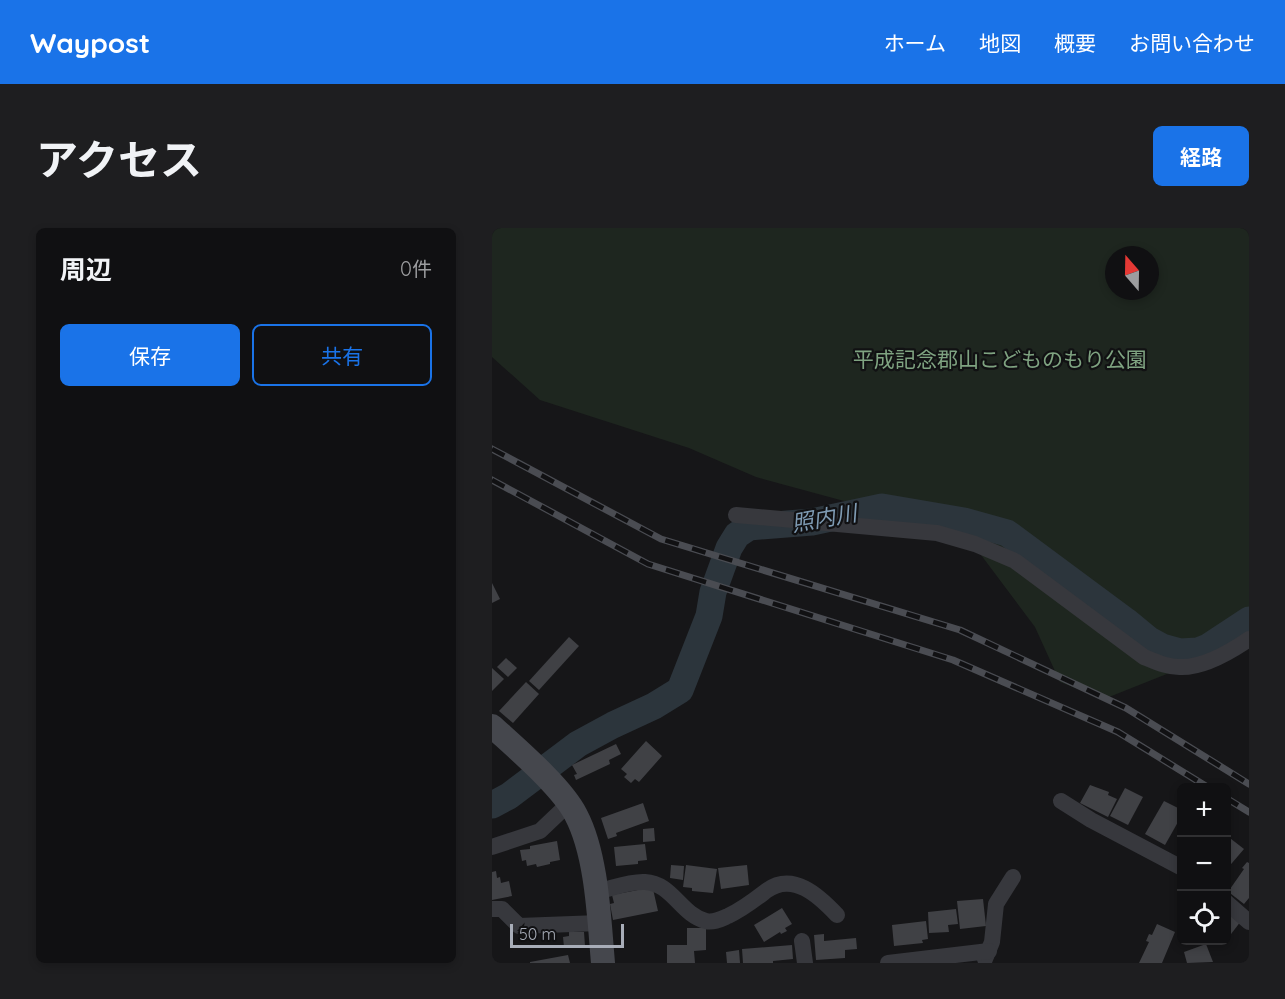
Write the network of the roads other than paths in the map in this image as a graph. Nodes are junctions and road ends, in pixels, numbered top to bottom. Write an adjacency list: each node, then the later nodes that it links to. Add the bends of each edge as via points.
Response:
1 (736, 515): 2 (street, via 937,533 984,547 1015,561 1144,657 1163,664 1182,667 1202,663)
2 (1249, 639)
3 (492, 726): 4 (main road)
4 (565, 799): 6 (street, via 561,811 540,831); 9 (main road, via 589,847)
5 (1061, 801): 7 (street)
6 (492, 847)
7 (1177, 865)
8 (1013, 877): 16 (street, via 996,904)
9 (595, 892): 12 (street, via 647,882 662,886 694,915 714,921 784,884 811,891); 14 (main road)
10 (1231, 906): 13 (street)
11 (492, 909): 14 (street, via 502,909 519,926)
12 (837, 915)
13 (1249, 922)
14 (599, 923): 18 (main road)
15 (802, 941): 19 (street)
16 (986, 957): 17 (street)
17 (898, 962)
18 (603, 963)
19 (805, 963)

